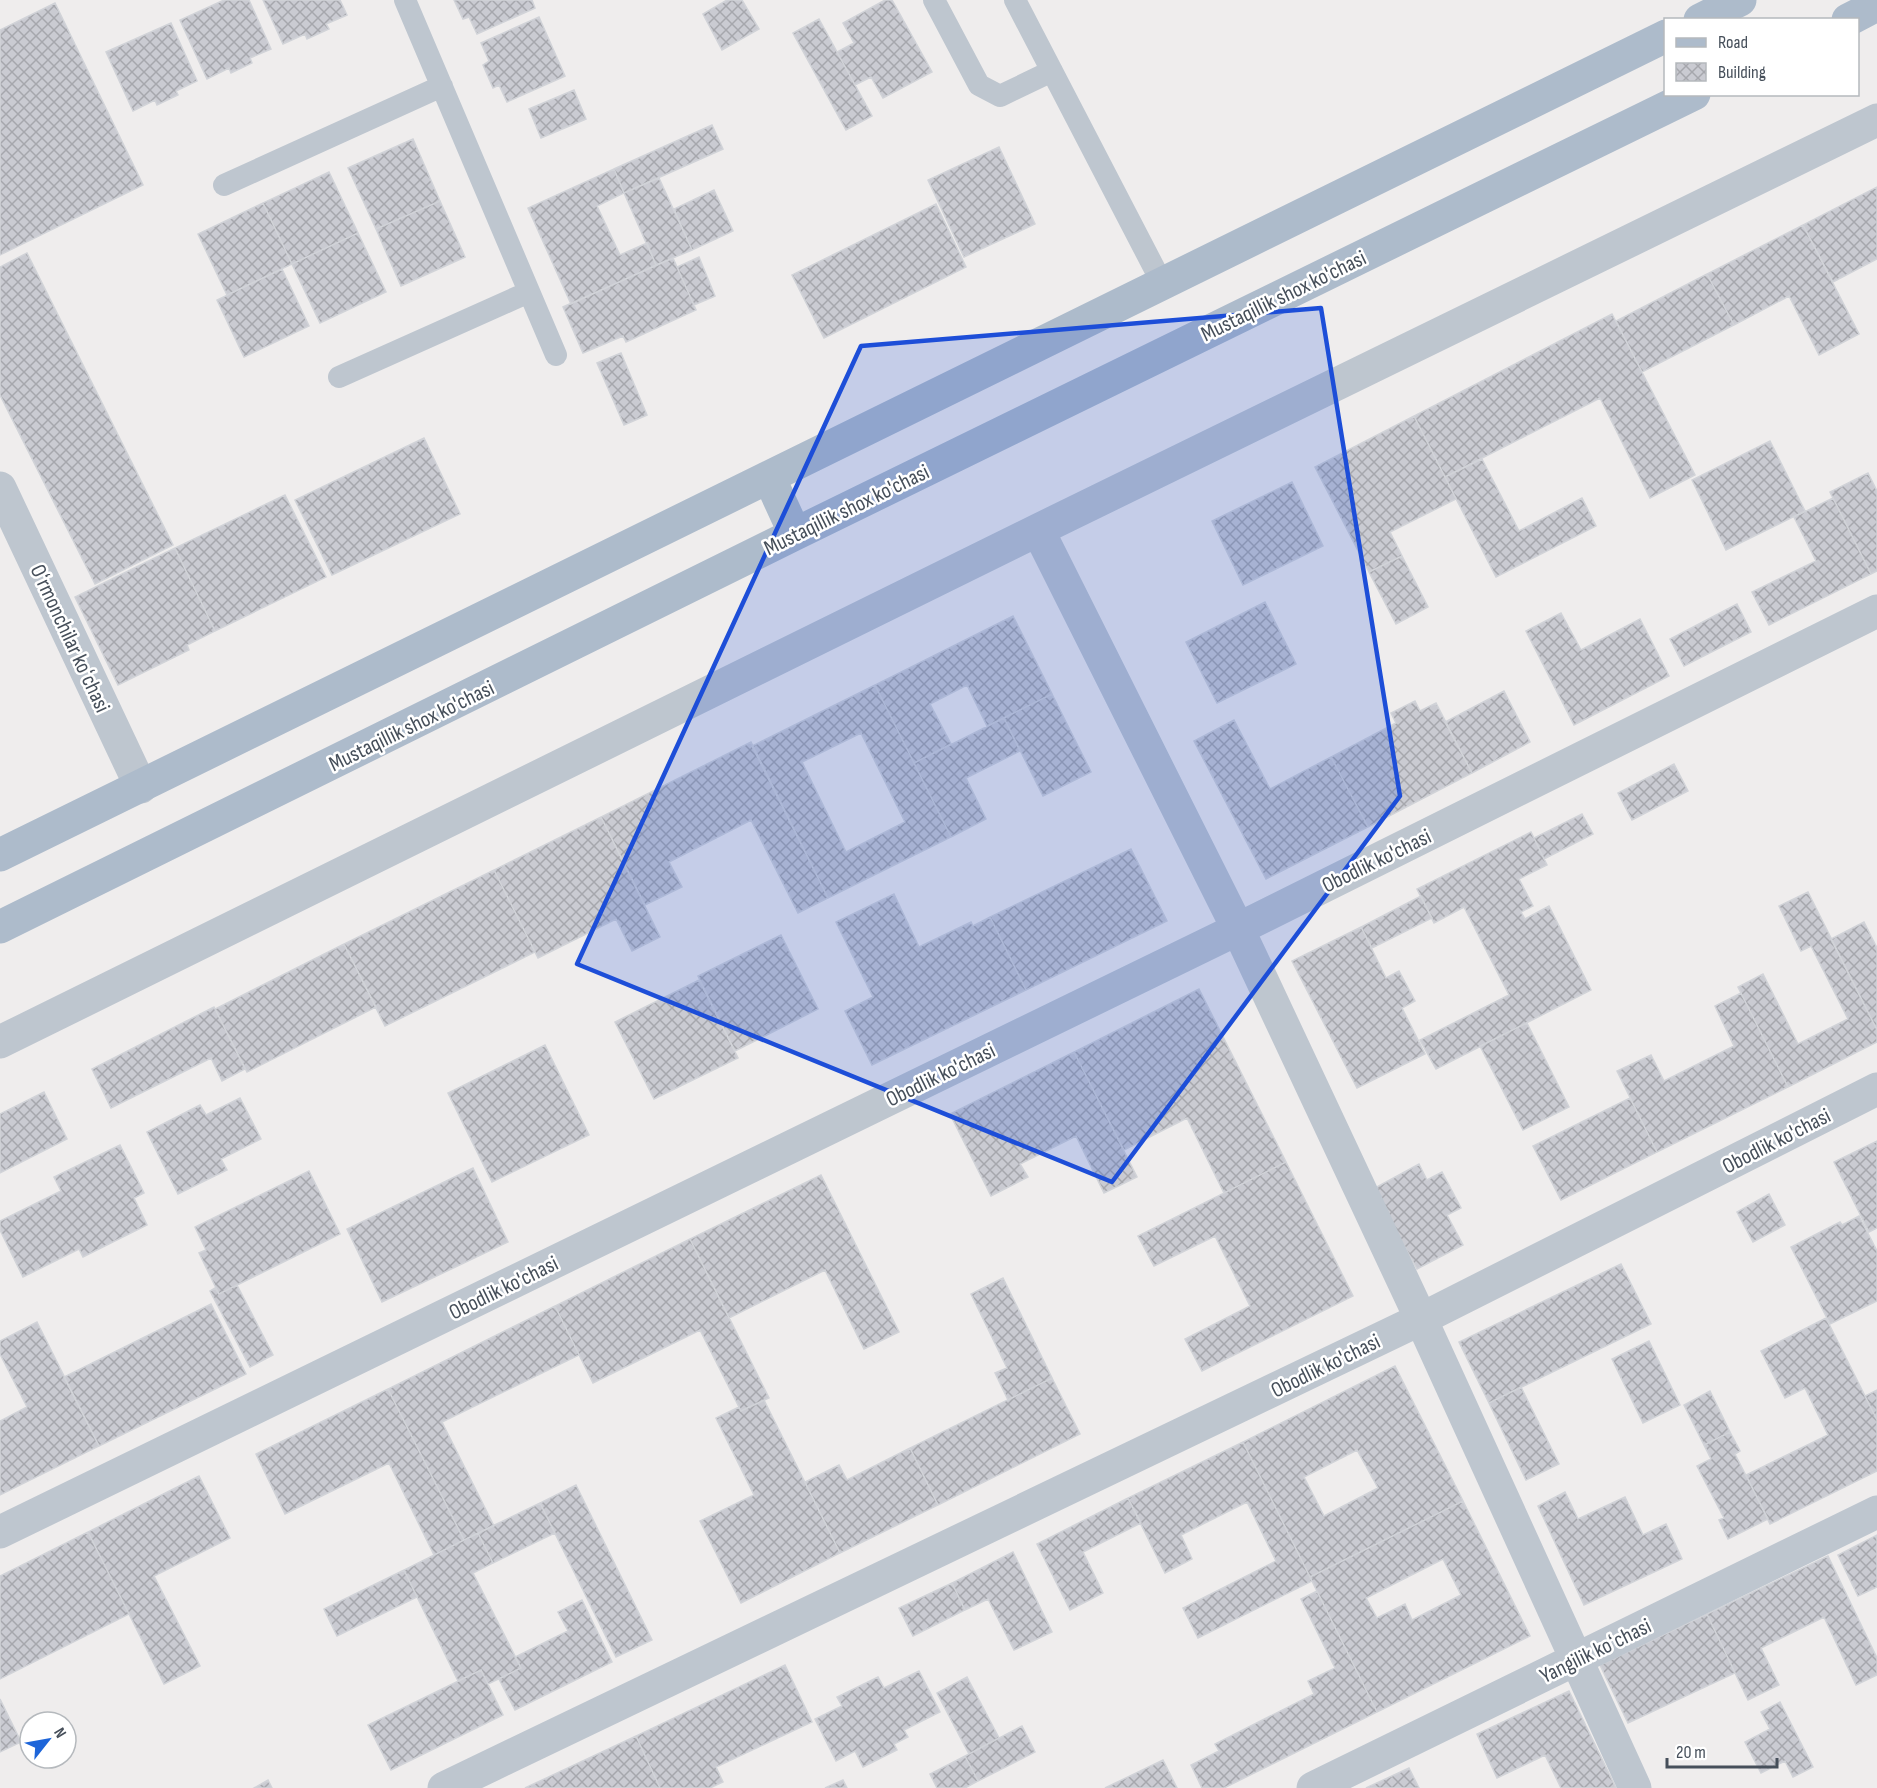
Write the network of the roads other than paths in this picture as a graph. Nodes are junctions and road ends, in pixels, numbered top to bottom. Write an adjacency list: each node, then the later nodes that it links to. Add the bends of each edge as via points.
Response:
1 (405, 0): 10 (lane)
2 (934, 0): 9 (lane, via 979,85 999,96)
3 (1015, 0): 9 (lane)
4 (1740, 0): 6 (main road)
5 (1877, 5): 7 (main road)
6 (1704, 18)
7 (1852, 18)
8 (1664, 36): 14 (main road)
9 (1052, 71): 14 (lane)
10 (442, 86): 13 (lane); 15 (lane)
11 (1690, 96): 21 (main road, Mustaqillik shox ko'chasi)
12 (1877, 120): 20 (street)
13 (224, 185)
14 (1162, 284): 18 (main road)
15 (529, 292): 16 (lane); 17 (lane)
16 (556, 355)
17 (339, 377)
18 (769, 477): 21 (main road); 23 (main road)
19 (0, 488): 23 (street, Oʻrmonchilar koʻchasi)
20 (1038, 530): 26 (street); 27 (street)
21 (795, 534): 25 (main road, Mustaqillik shox ko'chasi)
22 (1877, 611): 26 (street, Obodlik ko'chasi)
23 (141, 787): 24 (main road)
24 (0, 855)
25 (0, 927)
26 (1238, 929): 29 (street); 31 (street, Obodlik ko'chasi)
27 (0, 1042)
28 (1877, 1089): 29 (street, Obodlik ko'chasi)
29 (1421, 1319): 32 (street); 33 (street, Obodlik ko'chasi)
30 (1877, 1512): 32 (street, Yangilik koʻchasi)
31 (0, 1532)
32 (1576, 1660): 34 (street, Yangilik koʻchasi); 35 (street)
33 (444, 1788)
34 (1313, 1788)
35 (1635, 1788)

